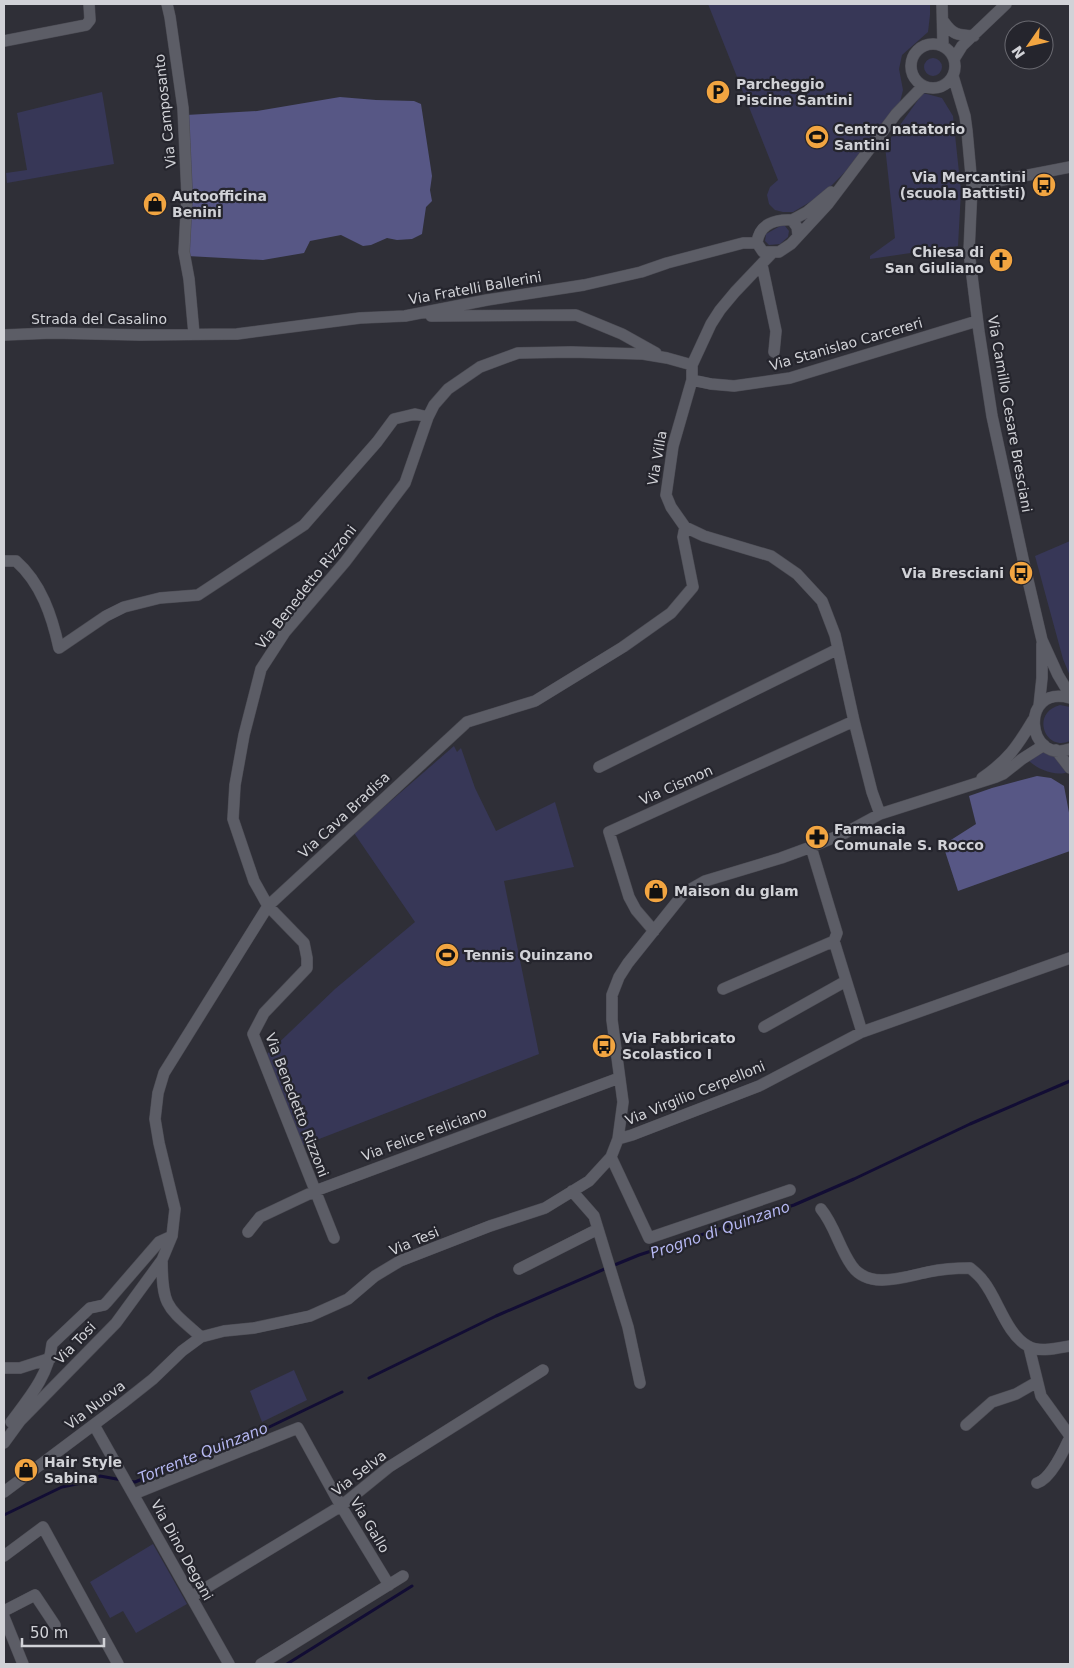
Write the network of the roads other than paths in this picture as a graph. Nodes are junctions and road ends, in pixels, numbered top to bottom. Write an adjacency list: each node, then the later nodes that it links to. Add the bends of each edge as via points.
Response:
1 (89, 4): 7 (street, via 90,20 86,25)
2 (167, 4): 23 (street, Via Camposanto, via 183,108 187,195 184,252)
3 (1006, 4): 6 (street)
4 (942, 6): 5 (street); 8 (street, via 938,18)
5 (944, 22): 6 (street, via 959,35); 8 (street)
6 (974, 36): 8 (street, via 962,46)
7 (4, 42)
8 (945, 50): 9 (street, via 955,69); 10 (street, via 923,46 913,57 911,71)
9 (953, 76): 11 (street); 12 (street, Via Camillo Cesare Bresciani)
10 (919, 82): 11 (street, via 931,88); 14 (street, Via Villa)
11 (942, 86): 12 (street)
12 (961, 102): 15 (street, Via Camillo Cesare Bresciani)
13 (1070, 167): 15 (street)
14 (844, 182): 16 (street, Via Villa); 17 (street, Via Villa)
15 (972, 186): 22 (street, Via Camillo Cesare Bresciani, via 969,252)
16 (792, 220): 17 (street); 18 (street, Via Villa, via 773,221 765,226)
17 (798, 235): 19 (street, Via Villa, via 786,248)
18 (757, 243): 19 (street, via 764,252); 21 (street, Via Fratelli Ballerini, via 743,243 584,285)
19 (772, 253): 20 (street, Via Villa)
20 (762, 265): 25 (street, via 776,331); 27 (street, Via Villa, via 720,310)
21 (404, 316): 23 (street, Via Fratelli Ballerini, via 360,318 237,334); 26 (street, via 576,315)
22 (978, 321): 28 (street, Via Stanislao Carcereri, via 790,378 734,386); 32 (street, Via Camillo Cesare Bresciani, via 992,416)
23 (194, 334): 24 (street, Strada del Casalino)
24 (4, 335)
25 (774, 352)
26 (667, 358): 27 (street); 29 (street, Via Benedetto Rizzoni, via 635,354 518,353 480,366 448,389)
27 (692, 365): 28 (street, Via Villa)
28 (692, 380): 30 (street, Via Villa, via 673,446 666,495)
29 (428, 417): 31 (street, via 415,414 394,419 304,525 198,595 160,598 124,607 59,648 53,620 28,572 16,562); 46 (street, Via Benedetto Rizzoni, via 405,483 340,568 285,632 261,669 241,752 233,820 252,874)
30 (685, 527): 33 (street, via 771,556 797,574 822,601); 46 (street, Via Cava Bradisa, via 683,537 693,587 671,612 623,648 535,701 467,722)
31 (4, 561)
32 (1042, 640): 34 (street, Via Camillo Cesare Bresciani); 35 (street, Via Camillo Cesare Bresciani)
33 (838, 649): 37 (street); 41 (street)
34 (1070, 697): 35 (street, via 1054,697)
35 (1039, 706): 36 (street, Via Camillo Cesare Bresciani)
36 (1033, 720): 38 (street, via 1035,733); 43 (street, Via Camillo Cesare Bresciani, via 1014,751)
37 (854, 721): 44 (street); 47 (street, Via Cismon, via 609,832 629,897)
38 (1044, 746): 40 (street); 43 (street, Via Tesi, via 1004,774)
39 (1070, 749): 40 (street)
40 (1056, 750): 42 (street)
41 (599, 767)
42 (1070, 768)
43 (972, 785): 44 (street, Via Tesi)
44 (880, 814): 45 (street, Via Tesi)
45 (811, 847): 47 (street, Via Tesi, via 705,882 684,893); 48 (street, via 837,933)
46 (268, 906): 58 (street, Via Benedetto Rizzoni, via 304,944 307,968 264,1013 253,1034); 63 (street, Via Cava Bradisa, via 164,1073 158,1093 155,1119 175,1208)
47 (654, 931): 54 (street, Via Tesi, via 628,963 612,995)
48 (834, 941): 50 (street); 51 (street)
49 (1070, 958): 53 (street, Via Virgilio Cerpelloni)
50 (846, 981): 52 (street); 53 (street)
51 (723, 990)
52 (764, 1027)
53 (862, 1032): 55 (street, Via Virgilio Cerpelloni, via 759,1086)
54 (619, 1078): 55 (street, Via Tesi, via 623,1108); 58 (street, Via Felice Feliciano)
55 (618, 1139): 56 (street, Via Tesi)
56 (611, 1157): 57 (street, via 649,1238); 59 (street, Via Tesi, via 589,1181)
57 (790, 1190)
58 (315, 1191): 62 (street, Via Felice Feliciano, via 260,1217); 64 (street, Via Benedetto Rizzoni)
59 (572, 1191): 61 (street, via 594,1216); 67 (street, Via Tesi, via 545,1208 400,1261 348,1299 310,1316)
60 (821, 1209): 69 (street, via 846,1257 863,1277 894,1279 970,1268 984,1282 1021,1341)
61 (598, 1229): 66 (street); 74 (street, via 628,1327)
62 (248, 1232)
63 (172, 1236): 65 (street, Via Tosi); 70 (street, via 159,1242 104,1305 90,1308 52,1344)
64 (334, 1238)
65 (162, 1260): 67 (street, Via Tosi, via 162,1287 167,1303 175,1316); 79 (street, Via Tosi, via 116,1323 20,1421)
66 (519, 1269)
67 (201, 1337): 75 (street, Via Nuova)
68 (1070, 1346): 69 (street, via 1050,1349)
69 (1029, 1347): 73 (street)
70 (51, 1358): 71 (street, via 20,1368); 77 (street, via 38,1388)
71 (4, 1368)
72 (543, 1370): 83 (street, Via Selva, via 389,1466)
73 (1037, 1382): 76 (street, via 992,1402); 78 (street, via 1041,1396)
74 (640, 1383)
75 (94, 1424): 81 (street, Via Dino Degani); 82 (street, Via Nuova)
76 (966, 1424)
77 (4, 1431)
78 (1070, 1437): 80 (street, via 1062,1456 1043,1481)
79 (4, 1444)
80 (1037, 1483)
81 (132, 1490): 83 (street, Via Gallo, via 298,1428); 87 (street, Via Dino Degani)
82 (4, 1492)
83 (341, 1506): 86 (street, Via Gallo); 87 (street, Via Selva)
84 (4, 1556): 92 (street, via 43,1527)
85 (403, 1576): 86 (street)
86 (388, 1585): 94 (street)
87 (191, 1597): 93 (street, Via Dino Degani)
88 (4, 1611): 90 (street, via 35,1595)
89 (4, 1617): 91 (street)
90 (55, 1625)
91 (23, 1664)
92 (118, 1664)
93 (229, 1664)
94 (261, 1664)

